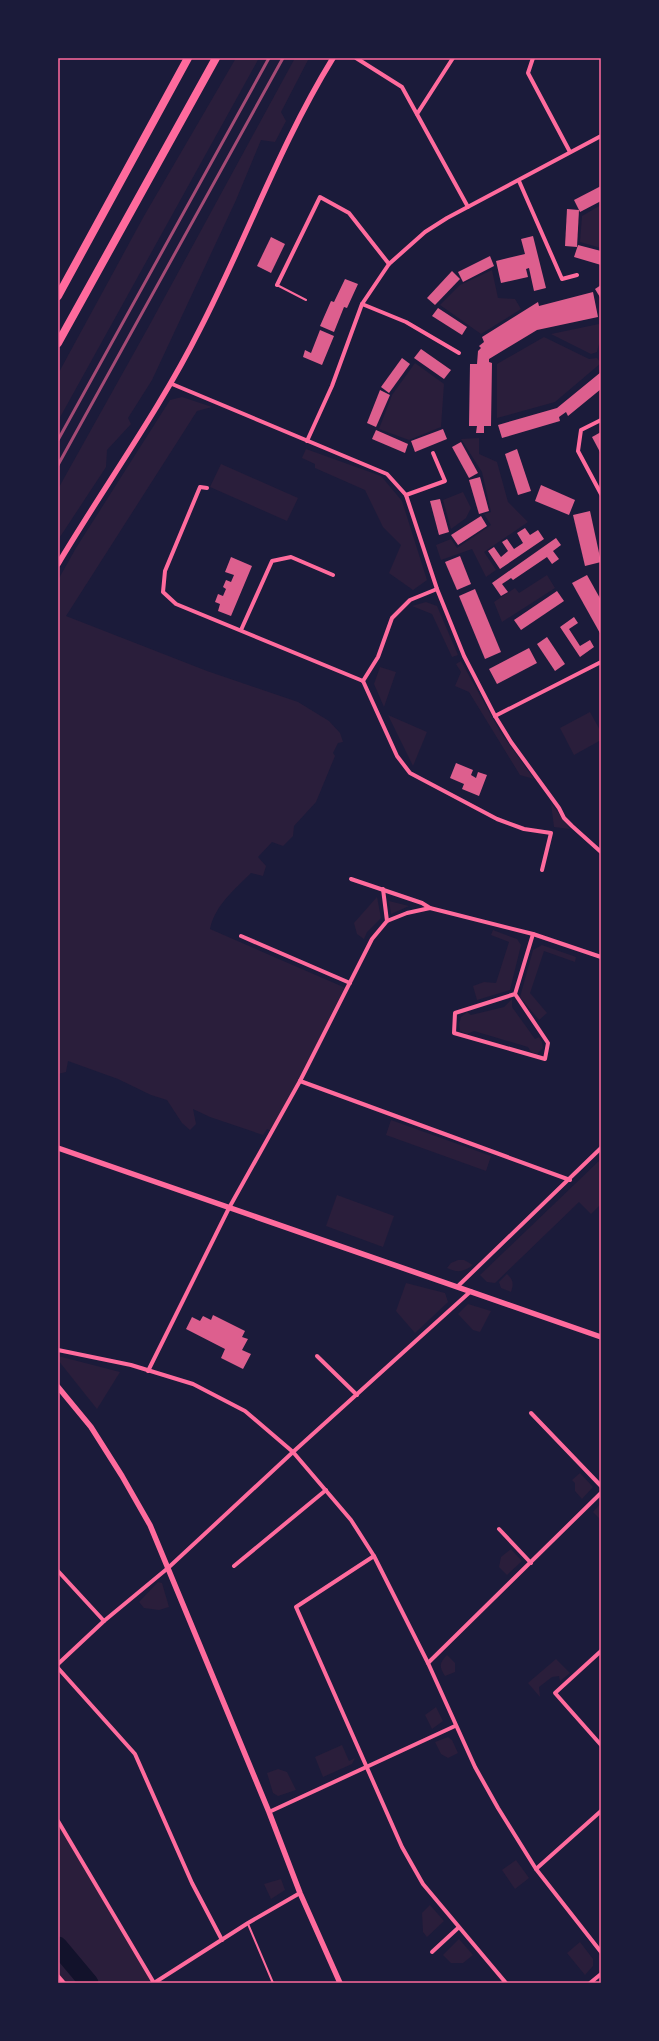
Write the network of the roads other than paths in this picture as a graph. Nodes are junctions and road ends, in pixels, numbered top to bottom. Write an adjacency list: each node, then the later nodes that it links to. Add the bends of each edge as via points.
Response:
1 (188, 58): 15 (highway)
2 (332, 58): 20 (street, via 278,163 202,327)
3 (356, 58): 7 (street, via 402,87)
4 (453, 58): 7 (street)
5 (533, 58): 9 (street, via 528,73)
6 (215, 60): 18 (highway)
7 (417, 114): 11 (street)
8 (601, 136): 9 (street)
9 (570, 152): 10 (street)
10 (519, 180): 11 (street); 13 (street, via 562,279)
11 (468, 207): 12 (street, via 425,232)
12 (389, 264): 14 (street, via 349,213 320,197); 17 (street)
13 (576, 275)
14 (277, 285): 16 (lane)
15 (58, 296)
16 (306, 300)
17 (362, 304): 19 (street, via 406,322); 22 (street, via 332,386)
18 (58, 343)
19 (459, 353)
20 (172, 384): 22 (street); 27 (street)
21 (601, 420): 25 (street, via 581,430 578,451)
22 (307, 441): 26 (street, via 386,474)
23 (433, 453): 26 (street, via 445,481)
24 (207, 488): 30 (street, via 200,487 165,571 163,592 176,604)
25 (601, 494)
26 (406, 495): 29 (street)
27 (58, 564)
28 (333, 576): 30 (street, via 291,556 272,561)
29 (437, 589): 32 (street, via 410,600 392,618 378,656); 33 (street, via 464,656)
30 (240, 630): 32 (street)
31 (601, 662): 33 (street)
32 (363, 681): 35 (street, via 397,756 410,773 497,819 524,829 551,834)
33 (495, 716): 34 (street, via 564,818)
34 (601, 852)
35 (542, 870)
36 (351, 878): 37 (street)
37 (383, 889): 38 (street); 39 (street)
38 (430, 908): 39 (street); 40 (street)
39 (387, 921): 43 (street, via 372,939)
40 (533, 934): 42 (street); 44 (street)
41 (241, 936): 43 (street)
42 (601, 957)
43 (350, 983): 45 (street)
44 (515, 994): 44 (street, via 548,1043 545,1059 454,1034 455,1013)
45 (300, 1081): 48 (street); 49 (street)
46 (58, 1148): 49 (street)
47 (601, 1148): 48 (street)
48 (570, 1180): 50 (street)
49 (229, 1208): 50 (street); 55 (street)
50 (457, 1287): 51 (street)
51 (471, 1292): 52 (street); 57 (street)
52 (601, 1338)
53 (58, 1350): 55 (street)
54 (317, 1356): 57 (street)
55 (148, 1371): 59 (street, via 193,1384 245,1411)
56 (58, 1387): 67 (street, via 91,1427 122,1476 150,1525)
57 (357, 1395): 59 (street)
58 (531, 1413): 60 (street)
59 (293, 1452): 61 (street); 67 (street)
60 (601, 1486)
61 (326, 1490): 64 (street, via 351,1520); 66 (street)
62 (601, 1493): 65 (street)
63 (499, 1529): 65 (street)
64 (374, 1556): 71 (street); 76 (street, via 296,1607)
65 (531, 1563): 71 (street)
66 (234, 1566)
67 (168, 1568): 69 (street); 78 (street)
68 (58, 1572): 69 (street)
69 (104, 1621): 72 (street)
70 (601, 1651): 75 (street, via 555,1693)
71 (428, 1663): 74 (street)
72 (58, 1664)
73 (58, 1668): 84 (street, via 134,1754 192,1883)
74 (455, 1726): 76 (street); 80 (street, via 498,1808)
75 (601, 1745)
76 (367, 1767): 78 (street); 83 (street, via 402,1848 423,1884)
77 (601, 1811): 80 (street)
78 (269, 1812): 81 (street)
79 (58, 1821): 90 (street)
80 (536, 1869): 86 (street)
81 (300, 1893): 82 (street); 92 (street)
82 (248, 1923): 84 (street); 91 (lane)
83 (458, 1928): 85 (street); 93 (street)
84 (222, 1940): 90 (street)
85 (432, 1952)
86 (601, 1952)
87 (601, 1974): 94 (street)
88 (58, 1976): 89 (street)
89 (64, 1983)
90 (154, 1983)
91 (273, 1983)
92 (340, 1983)
93 (506, 1983)
94 (590, 1983)

